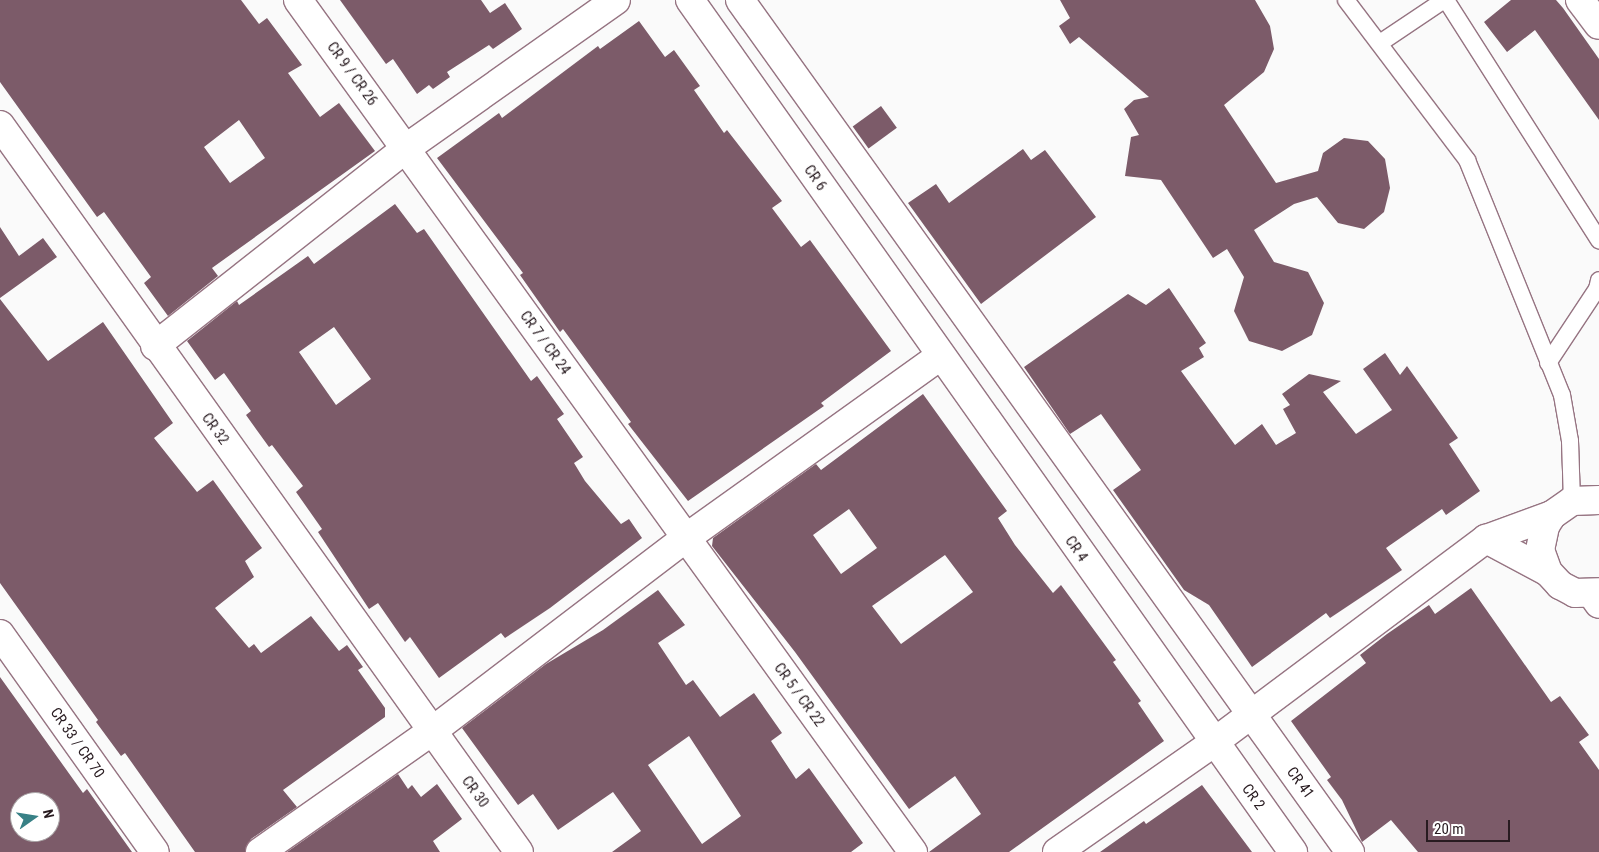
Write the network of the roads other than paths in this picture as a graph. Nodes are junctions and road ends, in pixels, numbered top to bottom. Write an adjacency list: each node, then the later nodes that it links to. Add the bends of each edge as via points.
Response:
1 (298, 0): 11 (street, CR 9 / CR 26)
2 (616, 0): 11 (street)
3 (690, 0): 15 (street, CR 6)
4 (740, 0): 23 (street, CR 41)
5 (1346, 0): 9 (lane)
6 (1445, 0): 9 (lane); 12 (lane)
7 (1580, 0): 8 (street)
8 (1599, 25)
9 (1380, 43): 16 (lane, via 1467,160)
10 (0, 125): 14 (street, CR 32)
11 (405, 149): 14 (street); 18 (street, CR 7 / CR 24)
12 (1599, 240)
13 (1599, 280): 16 (lane, via 1597,289)
14 (156, 346): 24 (street, CR 32)
15 (940, 356): 18 (street); 25 (street, CR 4)
16 (1548, 363): 17 (lane, via 1562,395)
17 (1582, 499): 19 (street); 20 (street, via 1545,526 1540,550)
18 (686, 538): 24 (street); 29 (street, CR 5 / CR 22)
19 (1486, 539): 20 (street); 23 (street)
20 (1548, 572): 21 (street, via 1560,585 1575,593)
21 (1597, 597)
22 (0, 634): 26 (street, CR 33 / CR 70)
23 (1250, 714): 25 (street); 32 (street, CR 41)
24 (431, 732): 27 (street); 28 (street, CR 30)
25 (1213, 743): 30 (street); 31 (street, CR 2)
26 (155, 852)
27 (260, 852)
28 (519, 852)
29 (913, 852)
30 (1057, 852)
31 (1293, 852)
32 (1350, 852)

